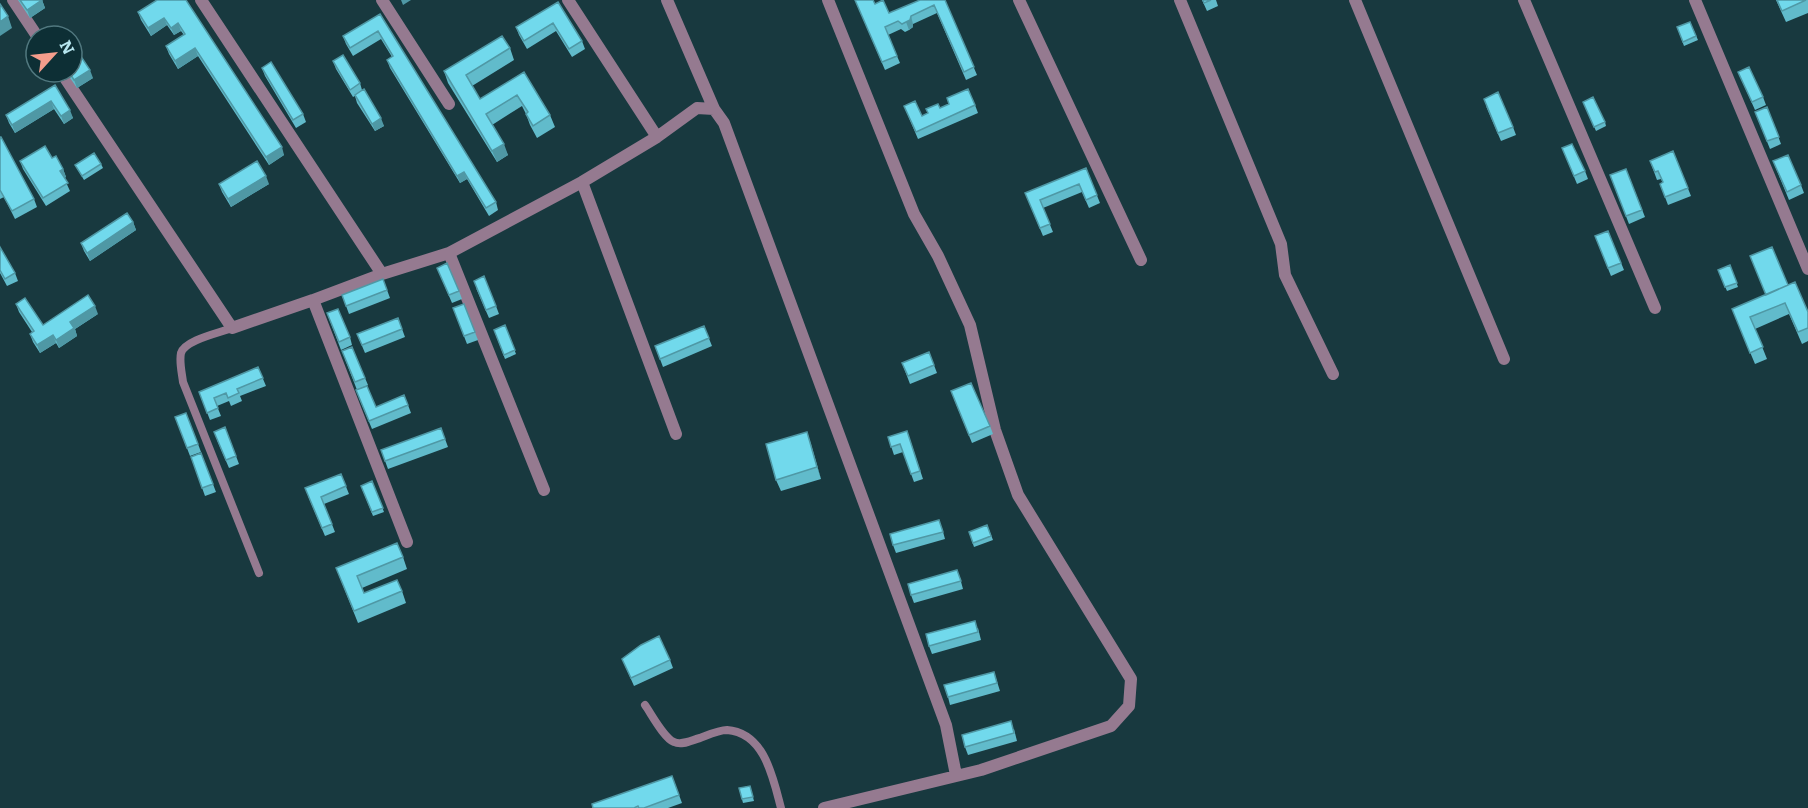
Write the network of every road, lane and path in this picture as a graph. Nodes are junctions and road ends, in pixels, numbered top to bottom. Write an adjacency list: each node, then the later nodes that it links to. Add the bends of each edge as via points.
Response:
1 (13, 0): 12 (street)
2 (201, 0): 21 (street)
3 (382, 0): 14 (street)
4 (568, 0): 16 (street)
5 (667, 0): 15 (street)
6 (828, 0): 32 (street, via 914,214 970,325 995,430 1018,495 1131,679 1129,706 1111,726)
7 (1019, 0): 19 (street)
8 (1180, 0): 26 (street, via 1281,244 1285,275)
9 (1355, 0): 25 (street)
10 (1524, 0): 23 (street)
11 (1695, 0): 20 (street)
12 (29, 24)
13 (69, 84): 24 (street)
14 (449, 104)
15 (714, 109): 16 (street, via 697,108); 32 (street, via 724,123 946,725)
16 (657, 137): 17 (street)
17 (582, 182): 18 (street); 27 (street)
18 (449, 253): 21 (street); 28 (street)
19 (1141, 260)
20 (1808, 269)
21 (382, 274): 22 (street)
22 (313, 300): 24 (street); 29 (street)
23 (1655, 308)
24 (232, 328): 30 (lane, via 186,345 181,358 183,382)
25 (1504, 359)
26 (1333, 374)
27 (676, 434)
28 (544, 490)
29 (407, 542)
30 (259, 573)
31 (645, 705): 33 (lane, via 674,743 725,730 746,734 758,746 772,772)
32 (956, 775): 34 (street)
33 (781, 808)
34 (824, 808)

